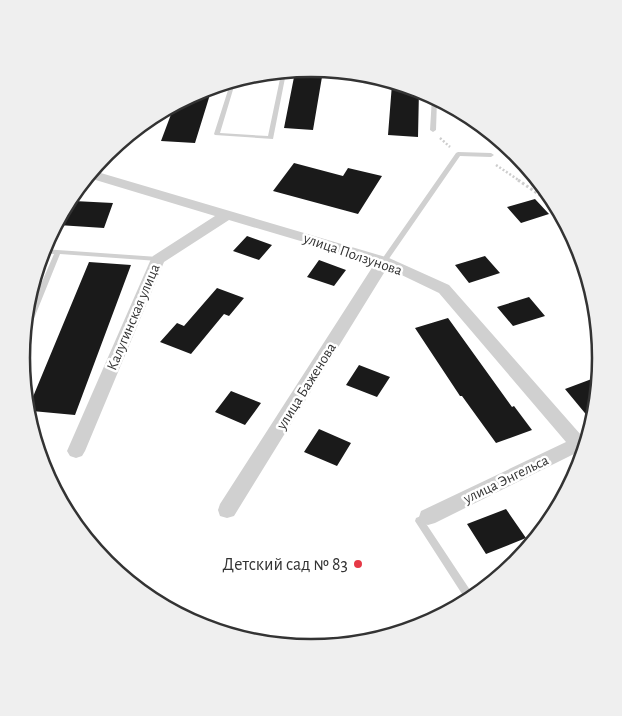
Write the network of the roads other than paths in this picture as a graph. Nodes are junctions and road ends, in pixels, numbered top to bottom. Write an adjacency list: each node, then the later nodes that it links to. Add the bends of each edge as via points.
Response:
1 (283, 79): 2 (lane, via 270,138 217,134)
2 (231, 89)
3 (434, 105): 4 (lane)
4 (433, 130)
5 (492, 155): 11 (lane, via 458,154)
6 (97, 176): 7 (street, улица Ползунова)
7 (228, 214): 10 (street, Калугинская улица); 11 (street, улица Ползунова)
8 (50, 252): 9 (lane)
9 (58, 252): 10 (lane); 12 (lane)
10 (158, 259): 15 (street, Калугинская улица)
11 (384, 261): 13 (street, улица Ползунова, via 444,289); 16 (street, улица Баженова)
12 (34, 307)
13 (579, 442)
14 (577, 447): 17 (street, улица Энгельса)
15 (76, 451)
16 (227, 510)
17 (428, 517): 18 (lane, via 419,520)
18 (466, 592)

